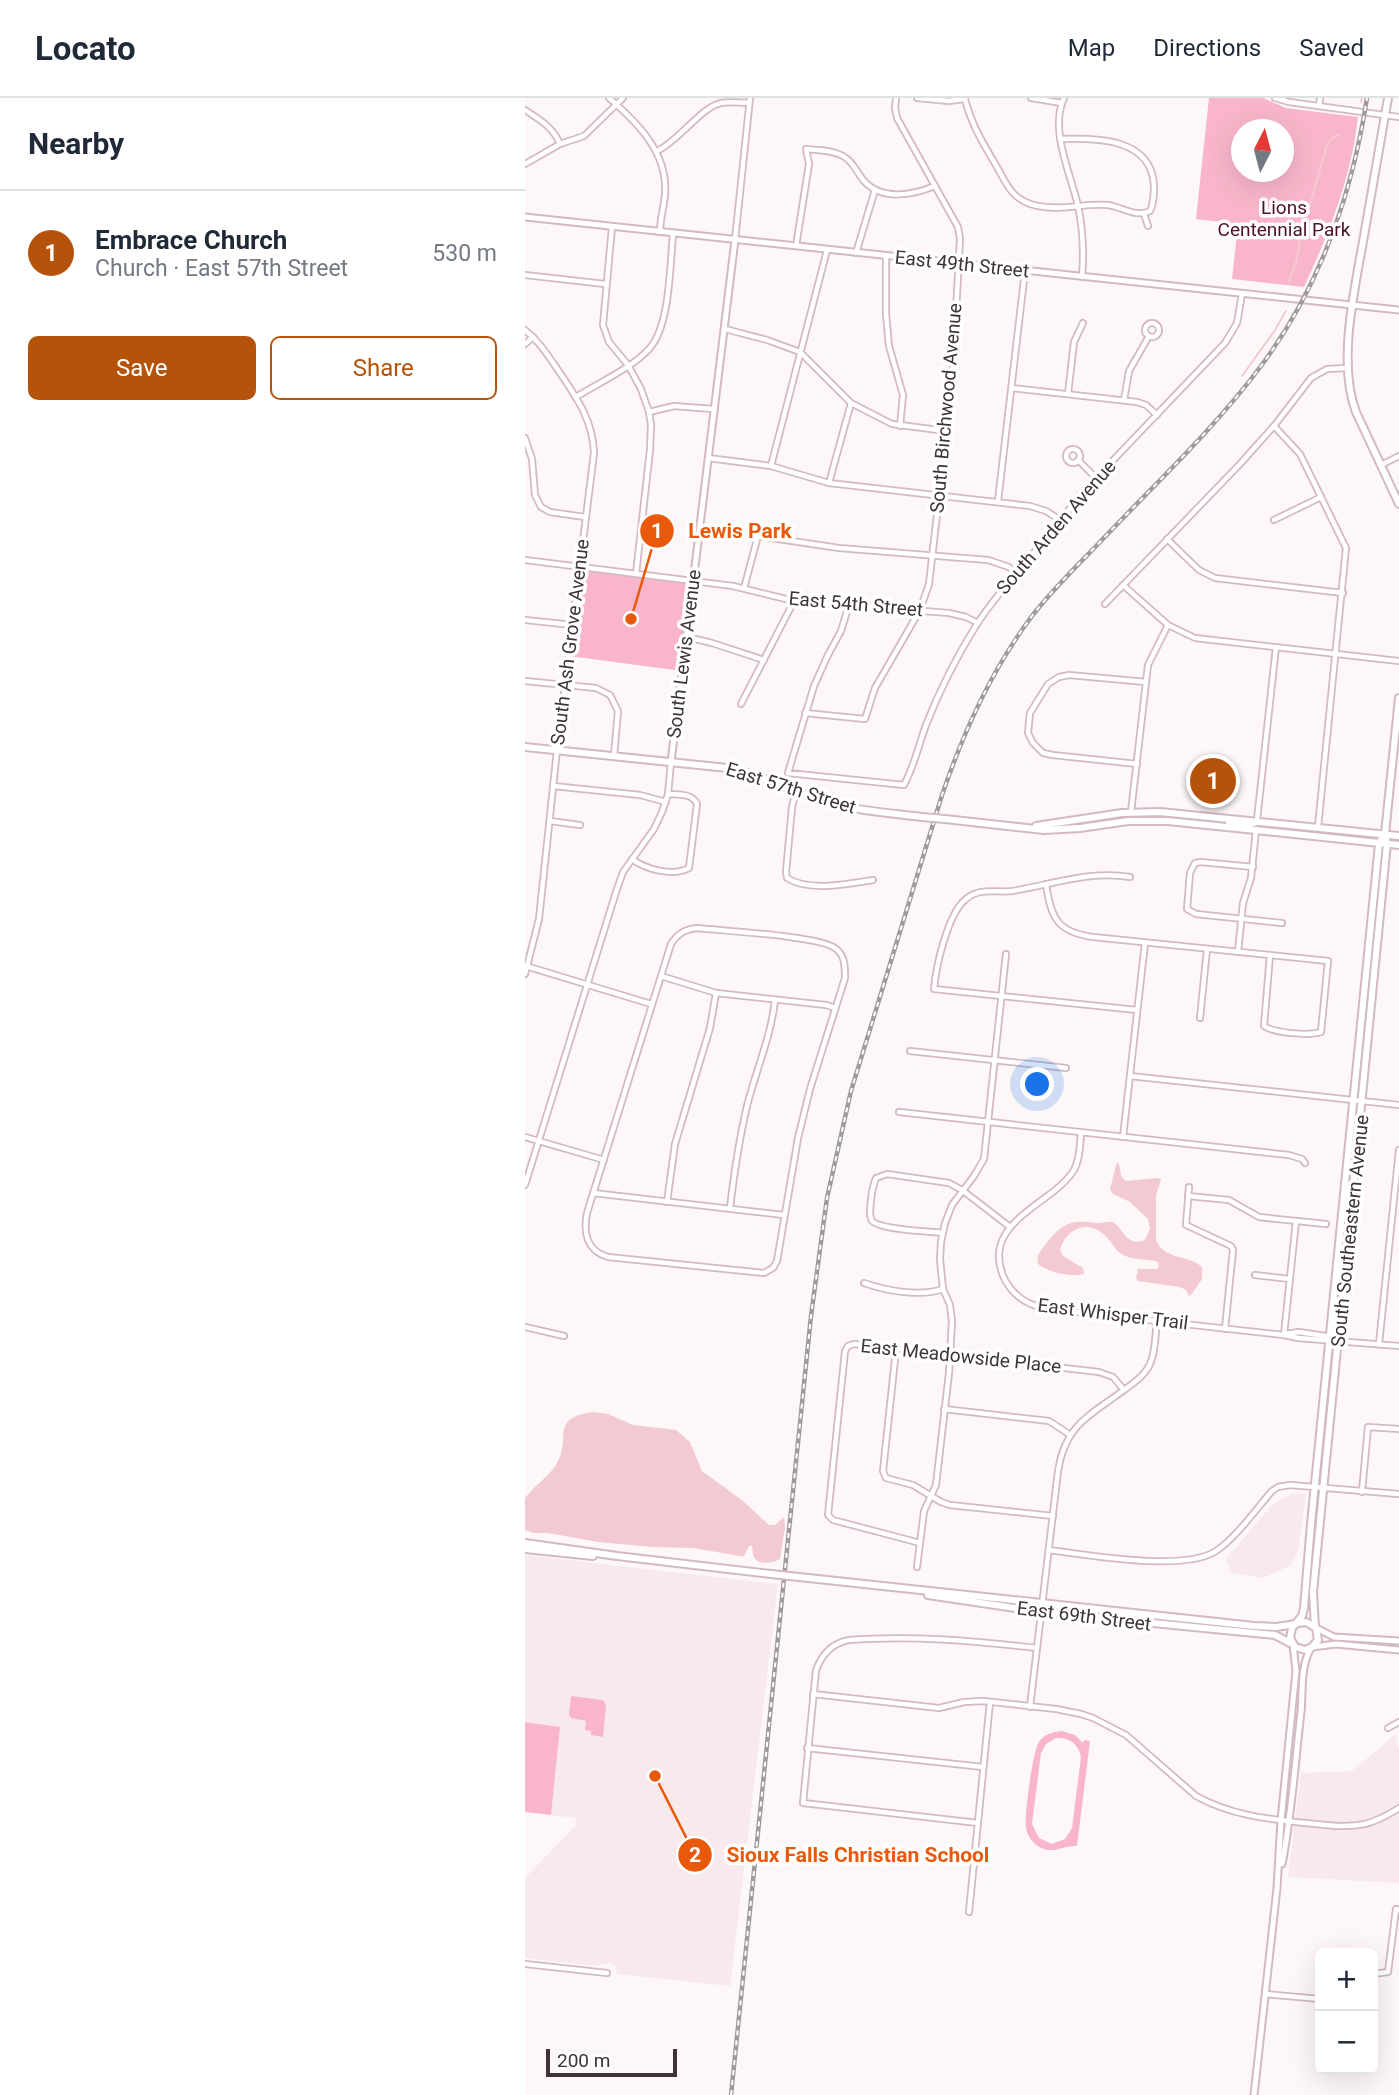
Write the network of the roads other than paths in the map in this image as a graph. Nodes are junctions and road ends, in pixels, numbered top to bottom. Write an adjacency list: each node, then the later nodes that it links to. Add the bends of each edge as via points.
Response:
1 (609, 98): 12 (street)
2 (623, 98): 12 (street)
3 (896, 98): 21 (street, South Birchwood Avenue, via 897,118)
4 (917, 98): 5 (street)
5 (965, 98): 23 (street, via 973,126 1015,194 1037,206)
6 (1031, 98): 10 (street)
7 (1275, 98): 13 (street)
8 (1320, 98): 13 (street)
9 (1388, 98): 15 (main road)
10 (1063, 100): 17 (street)
11 (749, 101): 19 (street, via 715,104); 30 (street, South Lewis Avenue)
12 (617, 104): 18 (street, via 584,136); 19 (street)
13 (1319, 106): 15 (street)
14 (525, 110): 18 (street, via 556,133)
15 (1385, 115): 16 (street); 41 (main road)
16 (1399, 117)
17 (1061, 139): 23 (street); 24 (street, via 1093,139 1124,145 1140,154 1151,167 1154,187 1152,208)
18 (560, 144): 20 (street)
19 (657, 151): 28 (street, via 665,178)
20 (525, 164)
21 (935, 186): 22 (street, via 913,194); 35 (street, South Birchwood Avenue, via 958,227)
22 (875, 190): 31 (street, via 843,156 806,149 809,164); 33 (street)
23 (1078, 206): 24 (street, via 1109,205); 38 (street)
24 (1144, 214): 27 (street)
25 (525, 217): 26 (street, East 49th Street)
26 (612, 226): 28 (street, East 49th Street); 39 (street)
27 (1148, 226)
28 (660, 232): 29 (street, East 49th Street)
29 (673, 234): 30 (street, East 49th Street); 50 (street, via 661,328 651,347)
30 (735, 240): 31 (street, East 49th Street); 44 (street, South Lewis Avenue)
31 (796, 246): 32 (street, East 49th Street)
32 (827, 250): 33 (street, East 49th Street); 49 (street)
33 (856, 253): 34 (street, East 49th Street)
34 (886, 256): 35 (street, East 49th Street); 60 (street, via 888,336 903,395)
35 (957, 264): 36 (street, East 49th Street); 62 (street, South Birchwood Avenue, via 955,350)
36 (1025, 271): 38 (street, East 49th Street); 52 (street)
37 (525, 275): 39 (street)
38 (1082, 278): 40 (street, East 49th Street)
39 (605, 284): 50 (street, via 604,331)
40 (1242, 294): 41 (street, East 49th Street); 59 (street, South Arden Avenue, via 1237,323 1225,343)
41 (1353, 305): 42 (street, East 49th Street); 51 (main road)
42 (1399, 310)
43 (1083, 323): 53 (street, via 1074,342)
44 (725, 329): 49 (street); 57 (street, South Lewis Avenue)
45 (525, 330): 47 (street, South Ash Grove Avenue)
46 (1149, 336): 55 (street, via 1129,371)
47 (533, 337): 48 (street); 54 (street, South Ash Grove Avenue)
48 (525, 344)
49 (800, 352): 56 (street); 68 (street)
50 (628, 365): 54 (street); 58 (street)
51 (1347, 368): 61 (street, via 1317,373); 67 (main road, via 1353,402)
52 (1012, 388): 53 (street); 73 (street)
53 (1068, 394): 55 (street)
54 (576, 397): 75 (street, South Ash Grove Avenue, via 588,419 593,444)
55 (1124, 400): 59 (street, via 1146,405)
56 (851, 403): 60 (street); 70 (street)
57 (713, 409): 58 (street, via 674,405); 65 (street, South Lewis Avenue)
58 (649, 412): 83 (street, via 652,438)
59 (1157, 415): 69 (street, South Arden Avenue)
60 (899, 426): 62 (street)
61 (1274, 426): 72 (street, via 1300,454); 78 (street)
62 (946, 432): 71 (street, South Birchwood Avenue)
63 (525, 438): 75 (street, via 541,507 556,514)
64 (1399, 456): 67 (street)
65 (708, 458): 68 (street); 84 (street, South Lewis Avenue)
66 (1079, 460): 69 (street)
67 (1381, 465): 74 (main road)
68 (771, 466): 70 (street)
69 (1095, 478): 77 (street, South Arden Avenue)
70 (829, 483): 71 (street)
71 (939, 496): 73 (street); 79 (street, South Birchwood Avenue)
72 (1321, 497): 76 (street); 87 (street, via 1346,548)
73 (998, 501): 77 (street, via 1037,508)
74 (1399, 503)
75 (585, 517): 81 (street, South Ash Grove Avenue)
76 (1274, 520)
77 (1062, 521): 82 (street, South Arden Avenue)
78 (1167, 539): 85 (street); 87 (street, via 1199,570 1215,578)
79 (932, 555): 82 (street, via 998,562); 86 (street, via 758,536); 91 (street, South Birchwood Avenue, via 928,592)
80 (525, 560): 81 (street, East 54th Street)
81 (579, 567): 83 (street, East 54th Street); 94 (street, South Ash Grove Avenue)
82 (1015, 573): 93 (street, South Arden Avenue)
83 (636, 574): 84 (street, East 54th Street)
84 (693, 581): 86 (street, East 54th Street); 96 (street, South Lewis Avenue)
85 (1123, 585): 89 (street); 95 (street)
86 (744, 588): 88 (street, East 54th Street)
87 (1343, 593): 98 (street)
88 (793, 601): 90 (street, East 54th Street); 99 (street)
89 (1105, 604)
90 (849, 605): 91 (street, East 54th Street); 106 (street)
91 (920, 610): 93 (street, East 54th Street, via 956,614); 106 (street, South Birchwood Avenue, via 881,674 865,719)
92 (525, 620): 94 (street)
93 (978, 623): 112 (street, South Arden Avenue, via 935,702)
94 (573, 625): 103 (street, South Ash Grove Avenue)
95 (1168, 625): 97 (street, via 1207,640); 102 (street, via 1151,657)
96 (687, 638): 99 (street); 110 (street, South Lewis Avenue)
97 (1276, 647): 98 (street); 118 (street)
98 (1336, 654): 100 (street); 123 (street)
99 (764, 660): 105 (street)
100 (1399, 661)
101 (525, 681): 103 (street)
102 (1146, 682): 111 (street); 111 (street, via 1059,677 1045,688 1028,722 1030,738 1044,752)
103 (566, 685): 108 (street, South Ash Grove Avenue); 109 (street, via 596,688 612,698 618,711)
104 (1399, 698): 125 (main road, South Southeastern Avenue)
105 (741, 704)
106 (805, 713): 112 (street, East 57th Street, via 788,773)
107 (525, 747): 108 (main road, East 57th Street)
108 (557, 750): 109 (main road, East 57th Street); 113 (street, South Ash Grove Avenue)
109 (614, 756): 110 (main road, East 57th Street)
110 (671, 762): 114 (main road, East 57th Street, via 733,769); 115 (street, South Lewis Avenue)
111 (1137, 764): 117 (street)
112 (904, 785)
113 (554, 786): 116 (street); 119 (street, South Ash Grove Avenue)
114 (796, 790): 122 (main road, East 57th Street, bridge, via 849,807); 132 (street, via 787,878 833,886)
115 (668, 793): 116 (street, South Lewis Avenue); 129 (street, via 691,796 697,804 689,868 678,872 655,869)
116 (666, 802): 129 (street, South Lewis Avenue)
117 (1131, 812): 118 (main road, East 57th Street); 122 (main road, East 57th Street)
118 (1257, 820): 120 (main road, via 1250,824); 123 (main road, East 57th Street)
119 (550, 821): 121 (street); 141 (street, South Ash Grove Avenue, via 539,919)
120 (1199, 824): 122 (main road, East 57th Street, via 1141,820 1054,831); 124 (main road, East 57th Street)
121 (580, 825)
122 (1015, 826)
123 (1318, 827): 125 (main road, East 57th Street)
124 (1257, 830): 127 (main road, East 57th Street); 130 (street)
125 (1385, 834): 126 (main road, East 57th Street); 127 (main road, South Southeastern Avenue)
126 (1399, 836)
127 (1383, 843): 128 (main road, East 57th Street); 156 (main road, South Southeastern Avenue); 157 (main road, South Southeastern Avenue)
128 (1399, 845)
129 (632, 859): 144 (street, South Lewis Avenue, via 623,872)
130 (1253, 867): 134 (street); 134 (street, via 1198,862 1190,870 1189,911)
131 (1130, 877): 133 (street, via 1107,875)
132 (873, 880)
133 (1046, 884): 136 (street, via 1055,919 1073,933); 146 (street, via 983,891 965,899 953,914 934,989)
134 (1241, 919): 135 (street); 138 (street)
135 (1282, 923)
136 (1145, 943): 137 (street); 150 (street)
137 (1206, 949): 138 (street); 151 (street)
138 (1238, 952): 140 (street)
139 (1006, 954): 146 (street)
140 (1270, 955): 140 (street, via 1328,961 1321,1032 1271,1030 1263,1023)
141 (526, 966): 142 (street, South Ash Grove Avenue); 144 (street)
142 (525, 974)
143 (661, 976): 145 (street); 148 (street); 149 (street, via 674,938 689,929 816,940 835,947 844,960 845,978)
144 (587, 984): 148 (street); 164 (street, South Lewis Avenue)
145 (716, 993): 147 (street); 174 (street, via 675,1143)
146 (1002, 996): 150 (street); 153 (street)
147 (775, 1000): 149 (street); 175 (street, via 739,1144)
148 (652, 1004): 166 (street)
149 (835, 1008): 176 (street, via 798,1138)
150 (1137, 1010): 155 (street)
151 (1200, 1018)
152 (909, 1051): 153 (street)
153 (995, 1060): 154 (street); 160 (street)
154 (1066, 1068)
155 (1130, 1076): 156 (street); 163 (street)
156 (1353, 1100): 157 (street); 190 (main road, South Southeastern Avenue)
157 (1362, 1101): 158 (street); 191 (main road, South Southeastern Avenue)
158 (1399, 1105)
159 (899, 1112): 160 (street)
160 (988, 1122): 161 (street); 171 (street, via 984,1159)
161 (1081, 1133): 163 (street); 179 (street, via 1071,1174)
162 (525, 1137): 164 (street)
163 (1123, 1137): 167 (street, via 1289,1155)
164 (539, 1141): 166 (street); 169 (street, South Lewis Avenue)
165 (1399, 1150): 168 (street)
166 (604, 1160): 172 (street)
167 (1305, 1163)
168 (1398, 1172): 192 (street)
169 (525, 1185)
170 (1189, 1187): 173 (street)
171 (962, 1190): 179 (street); 180 (street); 180 (street, via 942,1181 887,1174 874,1182 870,1215 874,1223)
172 (593, 1193): 174 (street); 176 (street, via 585,1225 588,1243 597,1253 757,1274 773,1268)
173 (1188, 1196): 177 (street, via 1229,1200 1259,1217); 187 (street, via 1187,1225 1233,1250)
174 (667, 1202): 175 (street)
175 (730, 1209): 176 (street)
176 (785, 1214)
177 (1296, 1221): 178 (street); 182 (street)
178 (1325, 1224)
179 (1010, 1227): 185 (street, East Whisper Trail, via 1001,1248 1002,1270 1012,1290 1026,1302)
180 (942, 1233): 184 (street)
181 (1255, 1275): 182 (street)
182 (1290, 1279): 188 (street)
183 (864, 1283): 184 (street, via 930,1293)
184 (943, 1289): 195 (street, via 952,1321)
185 (1157, 1321): 187 (street, East Whisper Trail); 196 (street, via 1150,1365)
186 (525, 1327): 189 (street)
187 (1225, 1329): 188 (street, East Whisper Trail)
188 (1284, 1335): 190 (street, East Whisper Trail, via 1299,1332)
189 (564, 1336)
190 (1330, 1338): 191 (street, East Whisper Trail); 200 (main road, South Southeastern Avenue)
191 (1339, 1340): 192 (street, East Whisper Trail); 201 (main road, South Southeastern Avenue)
192 (1380, 1344): 193 (street, East Whisper Trail)
193 (1399, 1346)
194 (896, 1349): 195 (street, East Meadowside Place); 204 (street, via 884,1475); 207 (street, East Meadowside Place, via 855,1344 846,1348 828,1515)
195 (949, 1355): 196 (street, East Meadowside Place, via 1105,1373); 197 (street)
196 (1124, 1390): 199 (street)
197 (944, 1409): 199 (street, via 1049,1421); 204 (street)
198 (1399, 1429): 202 (street, via 1368,1427)
199 (1069, 1434): 205 (street, via 1059,1461)
200 (1315, 1487): 201 (street); 209 (street, via 1278,1487 1222,1547 1198,1559 1147,1561); 215 (main road, South Southeastern Avenue, via 1304,1608)
201 (1324, 1488): 202 (street); 216 (main road, South Southeastern Avenue, via 1312,1600)
202 (1362, 1492): 203 (street)
203 (1399, 1494)
204 (931, 1496): 205 (street, via 950,1504); 207 (street, via 923,1511)
205 (1053, 1517): 209 (street)
206 (525, 1543): 210 (main road, East 69th Street)
207 (920, 1543): 211 (street)
208 (525, 1549): 210 (main road, East 69th Street)
209 (1049, 1550): 213 (street)
210 (617, 1556): 212 (main road, East 69th Street, bridge)
211 (917, 1567)
212 (874, 1586): 213 (main road, East 69th Street); 214 (main road, East 69th Street)
213 (1042, 1603): 214 (street); 215 (main road, East 69th Street, via 1268,1628)
214 (1041, 1612): 218 (main road, East 69th Street, via 1275,1635); 220 (street)
215 (1296, 1624): 216 (main road, via 1306,1622); 218 (main road, via 1290,1635)
216 (1315, 1627): 217 (street, via 1334,1637); 219 (main road, via 1318,1640)
217 (1399, 1641)
218 (1293, 1644): 219 (main road, via 1301,1649); 230 (street, via 1296,1671)
219 (1312, 1647): 221 (street, via 1336,1644); 231 (street, via 1304,1663)
220 (1037, 1648): 222 (street, via 928,1639 842,1641 821,1658); 224 (street)
221 (1399, 1649)
222 (813, 1694): 223 (street, via 939,1708); 227 (street)
223 (990, 1702): 224 (street); 228 (street)
224 (1030, 1707): 230 (street, via 1093,1718 1126,1735 1202,1800 1236,1813)
225 (1399, 1722): 226 (street)
226 (1388, 1728)
227 (807, 1748): 228 (street); 232 (street, via 803,1802)
228 (983, 1767): 232 (street)
229 (1399, 1808): 231 (street, via 1374,1821 1353,1825)
230 (1281, 1820): 231 (street); 233 (street)
231 (1289, 1821): 233 (street)
232 (978, 1823): 235 (street)
233 (1277, 1888): 239 (street)
234 (1398, 1910): 238 (street, via 1388,1972)
235 (969, 1912)
236 (525, 1964): 237 (street)
237 (607, 1973)
238 (1378, 1973)
239 (1265, 1994): 240 (street); 241 (street)
240 (1315, 1999)
241 (1254, 2095)

